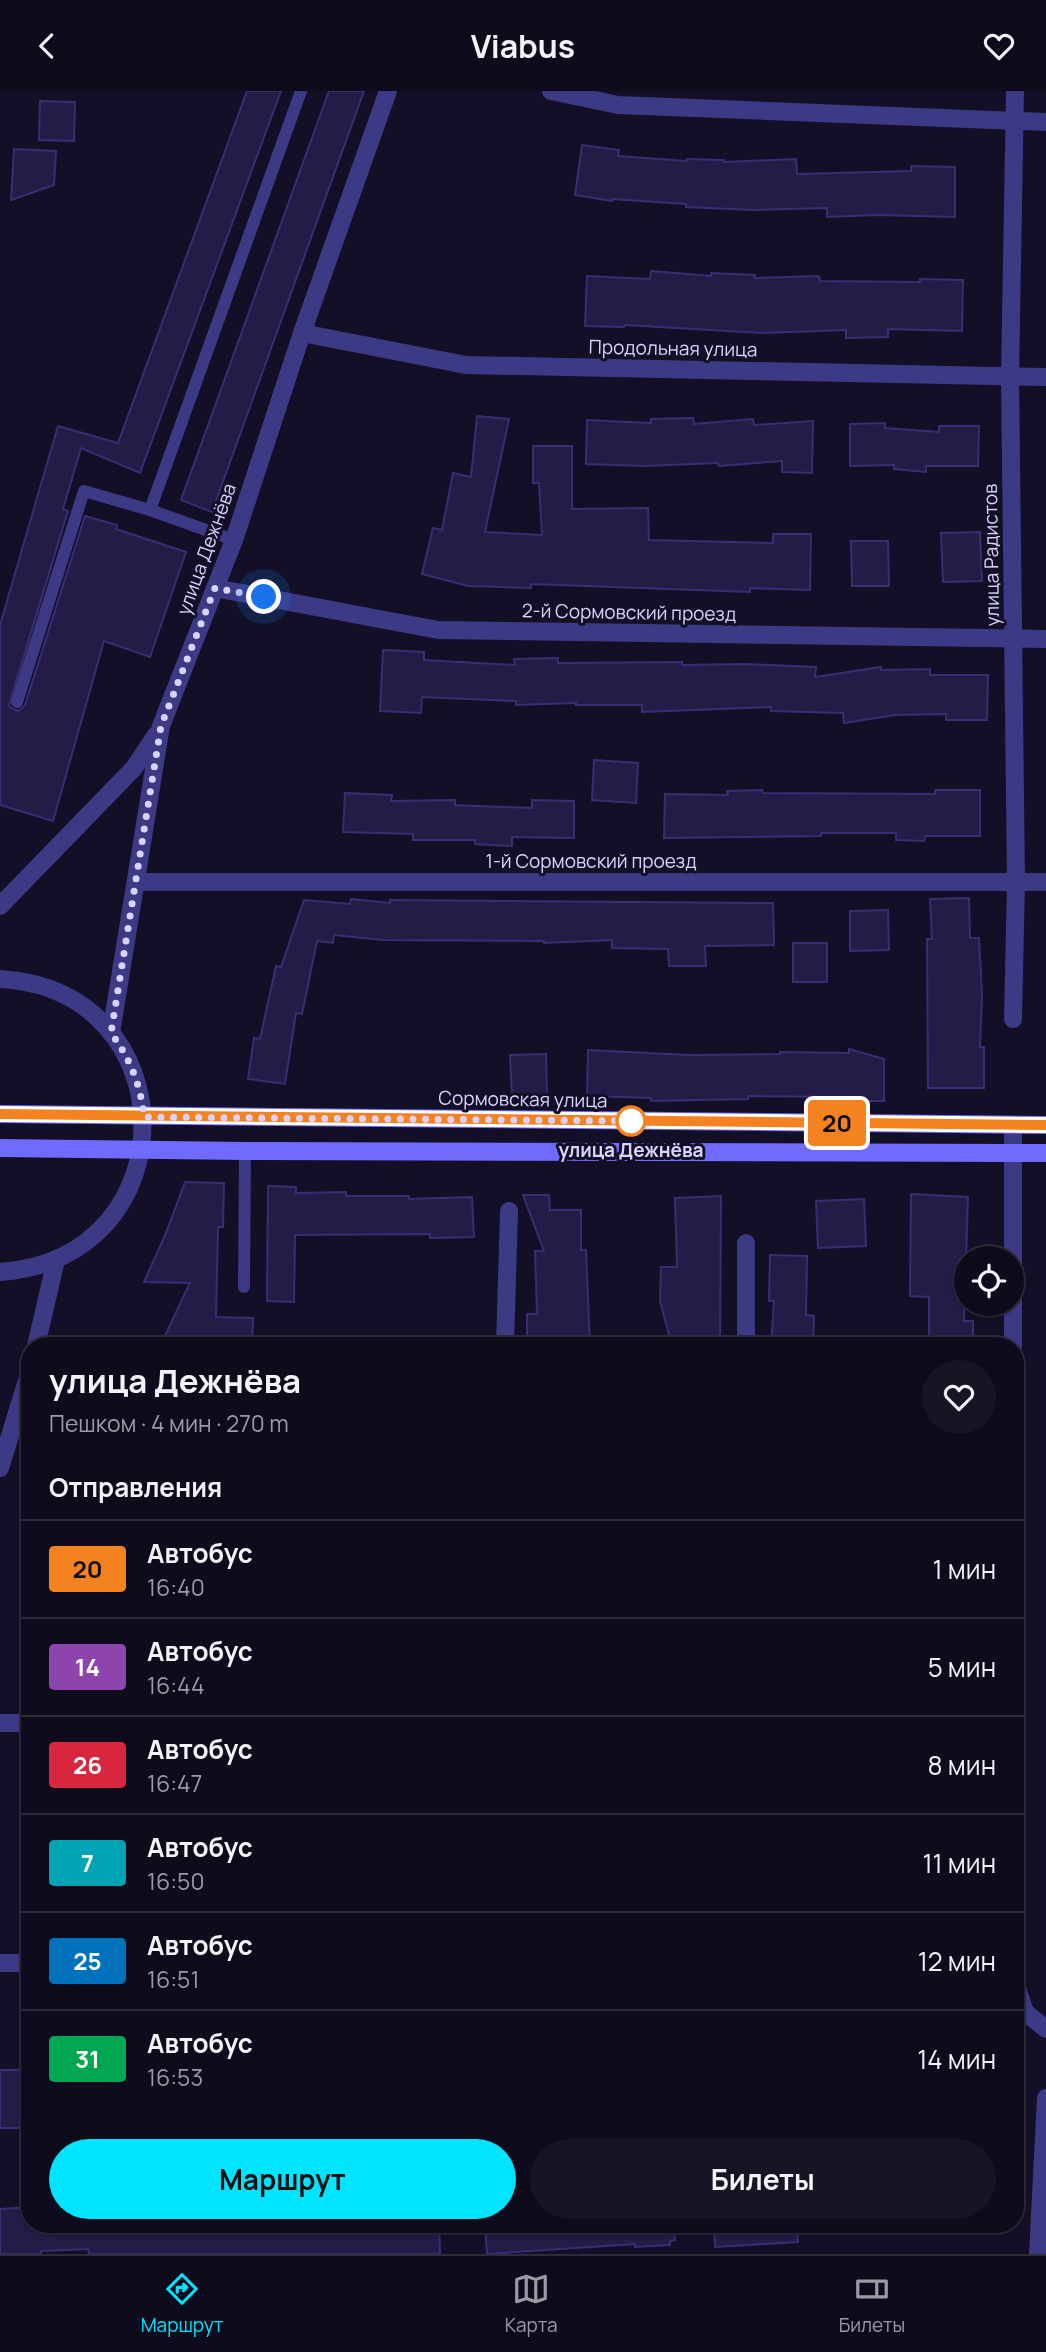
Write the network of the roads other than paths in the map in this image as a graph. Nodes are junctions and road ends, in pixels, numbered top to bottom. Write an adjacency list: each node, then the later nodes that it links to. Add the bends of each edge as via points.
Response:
1 (301, 91): 10 (lane)
2 (387, 91): 7 (street, улица Дежнёва)
3 (551, 91): 5 (street, via 618,105)
4 (1015, 91): 5 (street, улица Радистов)
5 (1013, 121): 6 (street); 8 (street, улица Радистов)
6 (1046, 121)
7 (302, 333): 8 (street, Продольная улица, via 466,365); 11 (street, улица Дежнёва)
8 (1010, 377): 9 (street, Продольная улица); 13 (street, улица Радистов)
9 (1046, 377)
10 (150, 510): 11 (lane); 15 (lane, via 84,491)
11 (234, 540): 12 (street, улица Дежнёва)
12 (215, 588): 13 (street, 2-й Сормовский проезд, via 438,630); 16 (street, улица Дежнёва)
13 (1013, 639): 14 (street, 2-й Сормовский проезд); 18 (street, улица Радистов)
14 (1046, 639)
15 (17, 702)
16 (161, 726): 17 (street, улица Дежнёва); 20 (street, via 134,768)
17 (136, 882): 18 (street, 1-й Сормовский проезд); 23 (street, улица Дежнёва)
18 (1016, 882): 19 (street, 1-й Сормовский проезд); 22 (street, улица Радистов)
19 (1046, 882)
20 (0, 906)
21 (0, 979): 23 (street, via 54,991 80,1004)
22 (1013, 1019)
23 (111, 1033): 25 (street, via 132,1068)
24 (0, 1114): 25 (main road, Сормовская улица)
25 (144, 1117): 26 (main road, Сормовская улица); 29 (street)
26 (1013, 1125): 27 (main road, Сормовская улица); 31 (street)
27 (1046, 1125)
28 (0, 1148): 29 (main road)
29 (142, 1149): 30 (main road); 35 (street, via 133,1180 108,1222)
30 (245, 1151): 31 (main road); 37 (lane)
31 (1014, 1153): 32 (main road); 41 (street)
32 (1046, 1153)
33 (509, 1211): 39 (street)
34 (746, 1243): 40 (street)
35 (56, 1260): 36 (street); 38 (street)
36 (0, 1272)
37 (244, 1287)
38 (38, 1337)
39 (505, 1337)
40 (746, 1337)
41 (1013, 1337)
42 (21, 1400): 43 (street)
43 (0, 1468)
44 (0, 1723): 45 (street)
45 (21, 1723)
46 (21, 1962): 47 (street)
47 (0, 1963)
48 (1024, 2009): 49 (street)
49 (1046, 2029)
50 (1046, 2098): 51 (street)
51 (1038, 2254)

